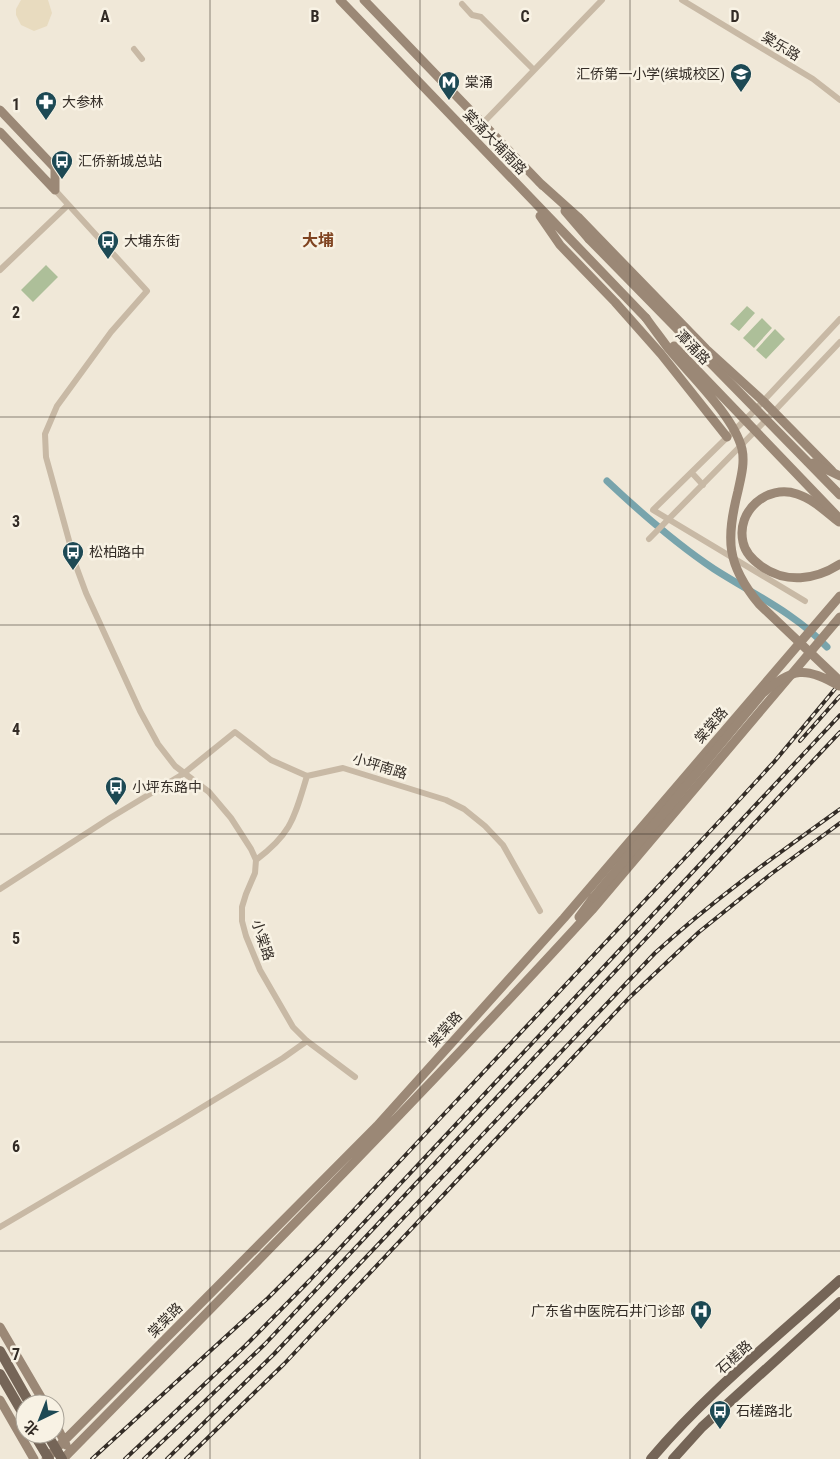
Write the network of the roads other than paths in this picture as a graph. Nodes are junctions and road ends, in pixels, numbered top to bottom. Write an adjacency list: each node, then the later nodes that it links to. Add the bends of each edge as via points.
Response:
1 (340, 0): 15 (main road, 棠涌大埔南路)
2 (364, 0): 11 (main road, 棠涌大埔南路)
3 (602, 0): 8 (street)
4 (682, 0): 9 (street, 棠乐路, via 813,79)
5 (462, 4): 8 (street, via 472,15 481,17)
6 (134, 49): 7 (street)
7 (142, 59)
8 (534, 70): 11 (street)
9 (840, 100)
10 (0, 110): 14 (main road, via 55,168)
11 (482, 124): 13 (main road, 棠涌大埔南路)
12 (0, 132): 14 (main road)
13 (539, 182): 21 (main road, via 578,217 706,349); 24 (main road, 潭涌路, bridge, via 589,239)
14 (54, 190): 16 (street)
15 (526, 195): 18 (main road, 潭涌路); 23 (main road, via 560,245 661,354)
16 (68, 205): 17 (street); 39 (street, via 147,292 111,332 61,400 45,434 50,475 86,593 140,710 165,754)
17 (0, 270)
18 (646, 318): 30 (main road, 潭涌路, bridge); 37 (main road, bridge, via 738,436 743,463 730,524 736,572 759,604)
19 (840, 319): 21 (street)
20 (840, 342): 22 (street)
21 (763, 401): 22 (main road); 23 (street)
22 (774, 412): 26 (main road); 27 (street)
23 (727, 438): 25 (street)
24 (785, 439): 26 (main road, bridge, via 816,464); 28 (main road, 潭涌路, bridge)
25 (692, 473): 27 (street); 29 (street, via 654,510)
26 (840, 477)
27 (703, 485): 29 (street)
28 (840, 495)
29 (669, 519): 32 (street); 35 (street)
30 (840, 519)
31 (840, 523): 33 (main road, via 810,500 787,492 772,493 752,506 744,517 742,530 748,555 767,571 782,577 819,575)
32 (650, 539)
33 (840, 564)
34 (840, 596): 59 (main road, 棠棠路, via 564,918 377,1126)
35 (805, 601)
36 (840, 617): 44 (main road, 棠棠路)
37 (840, 681)
38 (840, 686): 44 (main road, bridge, via 807,672 792,674 763,694 593,898)
39 (183, 774): 40 (street, via 235,732 271,760); 41 (street, via 209,792 231,818); 42 (street)
40 (307, 776): 41 (street, via 293,820 284,835); 43 (street, 小坪南路, via 343,768 446,800 464,809 503,845)
41 (256, 860): 45 (street, 小棠路, via 255,873 242,907 246,936 266,983 293,1027)
42 (0, 889)
43 (540, 912)
44 (552, 953): 64 (main road, 棠棠路, via 437,1077)
45 (307, 1041): 46 (street, 小棠路); 47 (street)
46 (355, 1077)
47 (0, 1227)
48 (840, 1280): 68 (main road, 石槎路, via 721,1387)
49 (840, 1302): 69 (main road, via 702,1427)
50 (0, 1327): 54 (main road)
51 (0, 1351): 53 (main road)
52 (0, 1374): 55 (main road, bridge)
53 (24, 1394)
54 (38, 1394)
55 (15, 1399)
56 (1, 1404): 58 (main road)
57 (15, 1420): 58 (main road)
58 (11, 1421): 65 (main road)
59 (65, 1440)
60 (65, 1443): 64 (main road)
61 (40, 1444): 66 (main road, bridge)
62 (54, 1444): 67 (main road, bridge)
63 (61, 1444): 66 (main road, 棠棠路)
64 (70, 1452): 67 (main road, 棠棠路)
65 (34, 1459)
66 (48, 1459)
67 (62, 1459)
68 (651, 1459)
69 (674, 1459)

